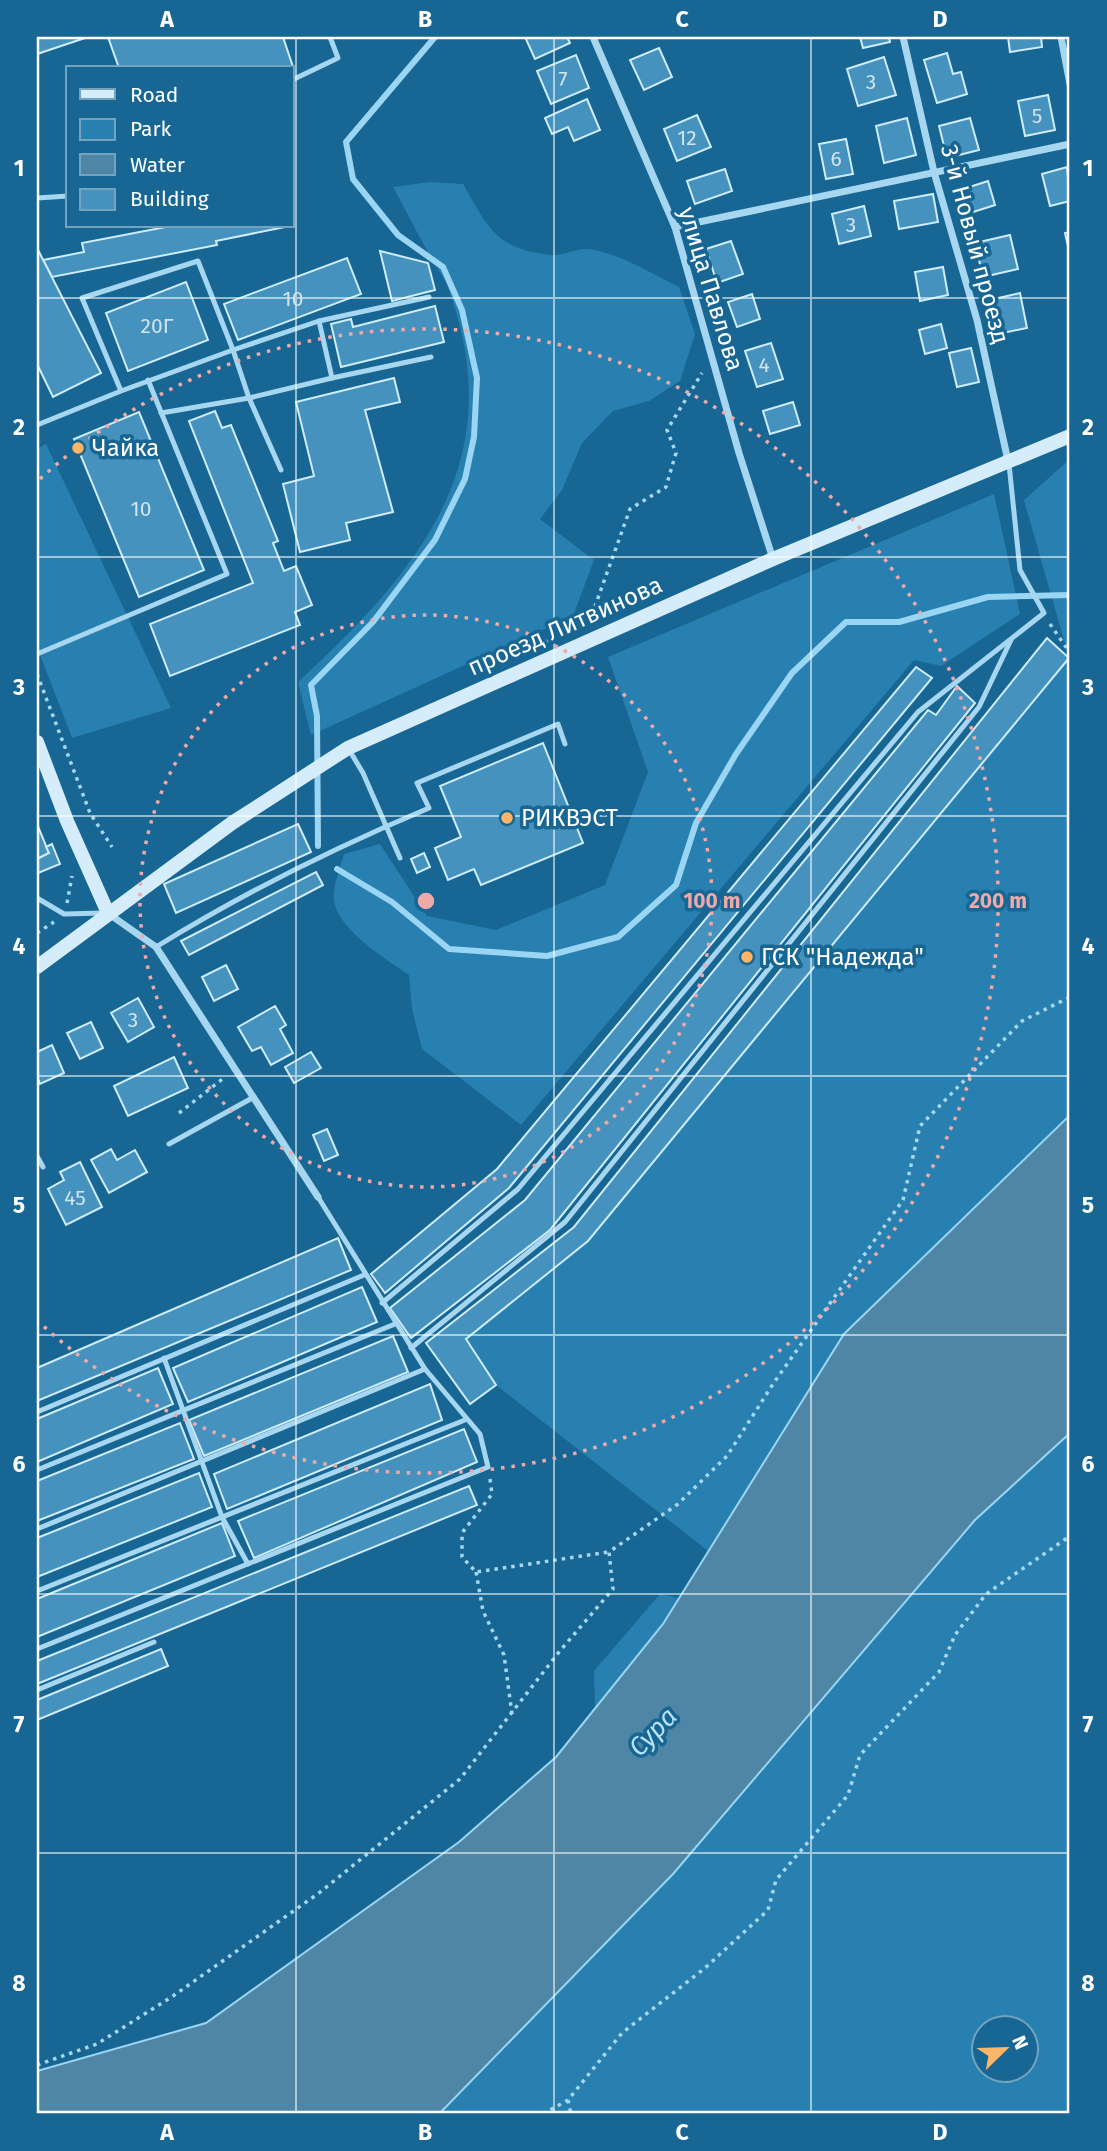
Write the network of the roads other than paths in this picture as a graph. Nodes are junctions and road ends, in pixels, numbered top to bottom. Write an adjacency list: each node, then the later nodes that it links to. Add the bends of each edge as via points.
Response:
1 (330, 37): 5 (lane, via 338,58)
2 (593, 37): 11 (street, улица Павлова)
3 (903, 37): 8 (street, 3-й Новый проезд)
4 (1061, 37): 6 (street)
5 (294, 79)
6 (1070, 84)
7 (1070, 144): 8 (street)
8 (933, 172): 11 (street); 23 (street, 3-й Новый проезд, via 977,320)
9 (66, 196): 10 (lane)
10 (37, 198)
11 (675, 227): 25 (street, улица Павлова)
12 (429, 297): 13 (lane)
13 (319, 321): 14 (lane); 16 (lane)
14 (233, 350): 17 (lane); 18 (lane, via 198,261 82,298); 19 (lane)
15 (431, 356): 16 (lane)
16 (332, 378): 19 (lane)
17 (148, 380): 18 (lane); 20 (lane)
18 (121, 391): 21 (lane)
19 (249, 398): 20 (lane); 24 (lane)
20 (161, 413): 27 (lane, via 227,574)
21 (37, 425)
22 (1070, 436): 23 (main road, проезд Литвинова)
23 (1009, 461): 25 (main road, проезд Литвинова); 26 (lane, via 1020,570 1044,613)
24 (281, 470)
25 (773, 559): 30 (main road, проезд Литвинова)
26 (1012, 637): 43 (lane, via 918,712 518,1189); 45 (lane, via 979,707 565,1222)
27 (37, 654)
28 (37, 742): 34 (main road)
29 (565, 744): 31 (lane, via 558,724 418,783 429,808)
30 (348, 748): 31 (lane); 34 (main road, проезд Литвинова, via 242,816)
31 (385, 827): 32 (lane); 35 (lane, via 228,902)
32 (400, 858)
33 (37, 898): 34 (lane, via 64,914)
34 (108, 913): 35 (street); 36 (main road, проезд Литвинова)
35 (156, 947): 37 (street)
36 (37, 967)
37 (254, 1097): 38 (lane); 41 (street)
38 (169, 1144)
39 (37, 1157): 40 (lane)
40 (43, 1167)
41 (318, 1197): 42 (lane)
42 (364, 1275): 43 (lane); 46 (lane)
43 (382, 1303): 44 (lane)
44 (395, 1324): 45 (lane); 48 (lane)
45 (411, 1348): 47 (lane)
46 (164, 1358): 48 (lane); 49 (lane)
47 (425, 1368): 50 (lane); 51 (lane)
48 (183, 1410): 51 (lane); 52 (lane)
49 (37, 1412)
50 (465, 1420): 53 (lane); 55 (lane, via 480,1434 488,1467)
51 (201, 1461): 53 (lane); 54 (lane)
52 (37, 1470)
53 (222, 1517): 55 (lane); 56 (lane)
54 (37, 1529)
55 (248, 1564): 58 (lane)
56 (37, 1591)
57 (154, 1642): 59 (lane)
58 (37, 1649)
59 (37, 1690)

